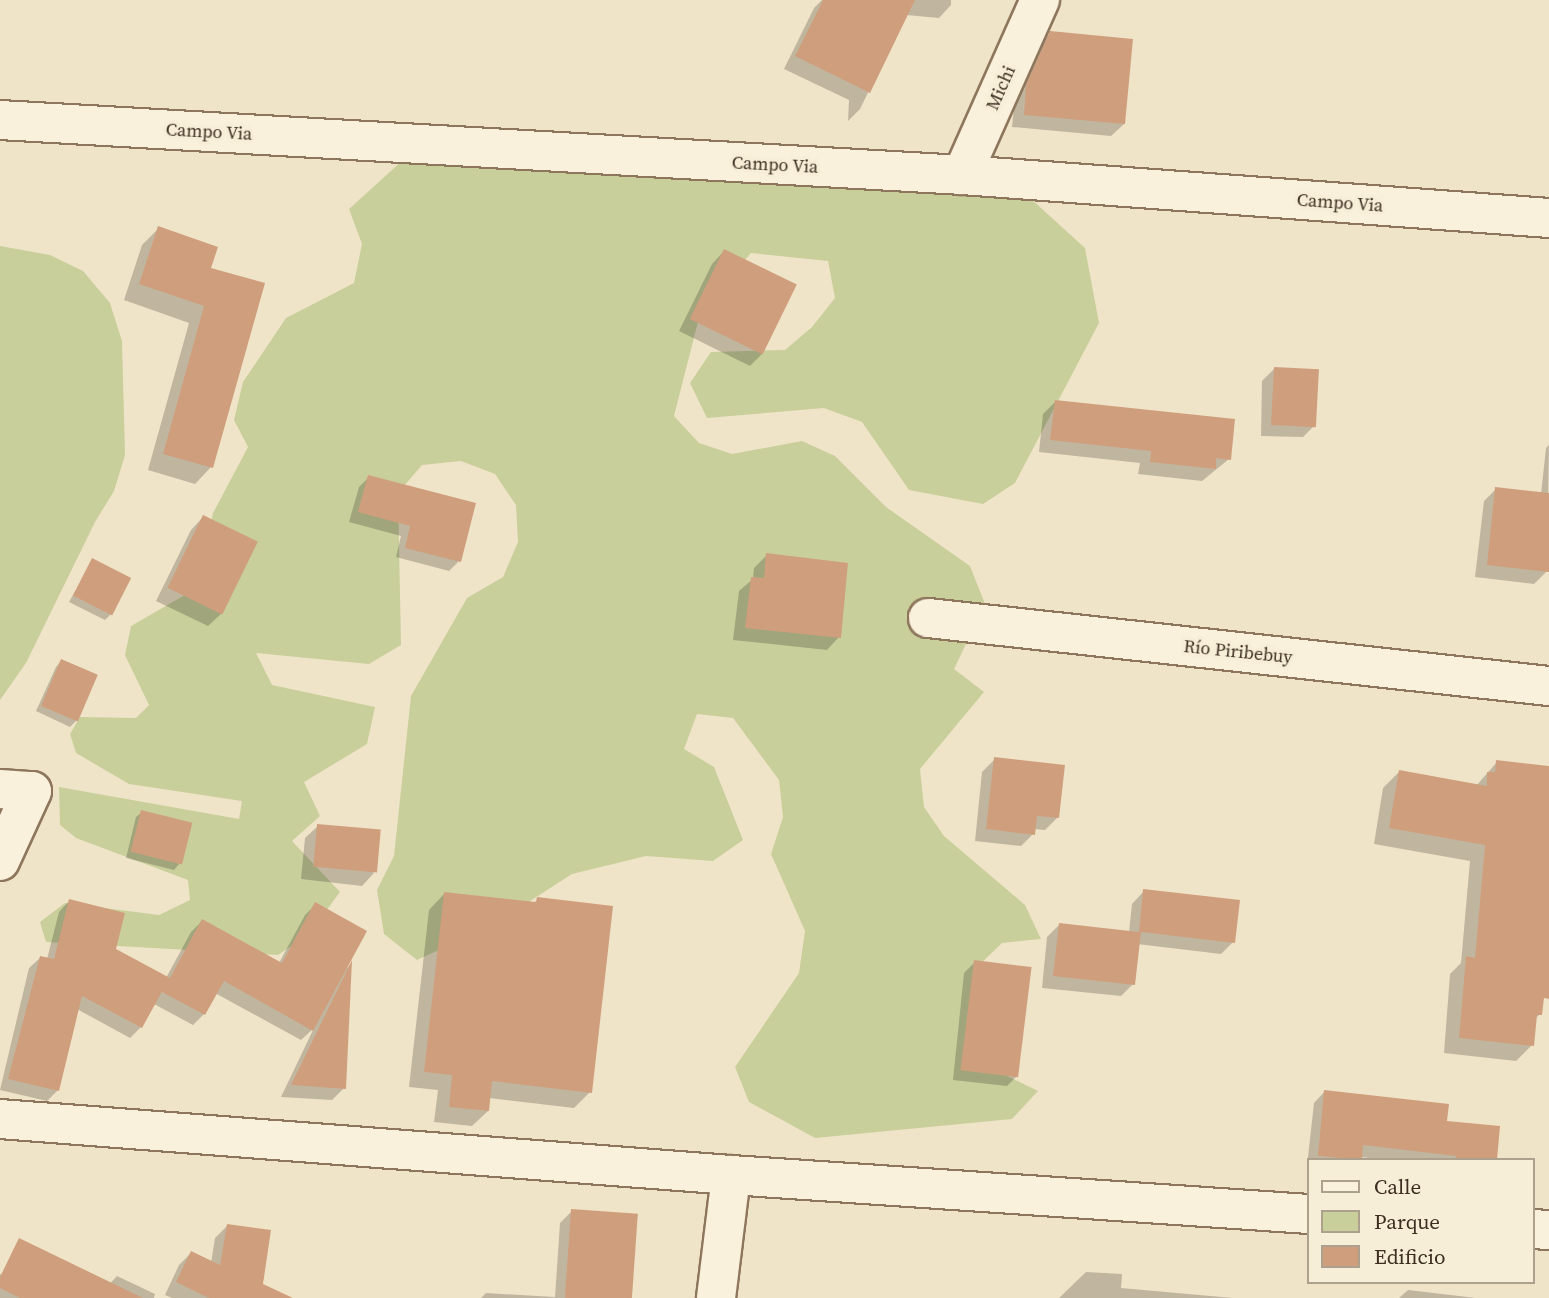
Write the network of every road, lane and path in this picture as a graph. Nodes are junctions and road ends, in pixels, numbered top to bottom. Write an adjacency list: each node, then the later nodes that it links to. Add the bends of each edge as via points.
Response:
1 (1040, 0): 3 (street, Michi)
2 (0, 120): 3 (street, Campo Via)
3 (962, 175): 4 (street, Campo Via)
4 (1549, 218)
5 (928, 618): 6 (street, Río Piribebuy)
6 (1549, 686)
7 (16, 790): 8 (street)
8 (0, 861)
9 (0, 1119): 10 (street)
10 (730, 1175): 11 (street); 12 (street)
11 (1308, 1214)
12 (716, 1298)

